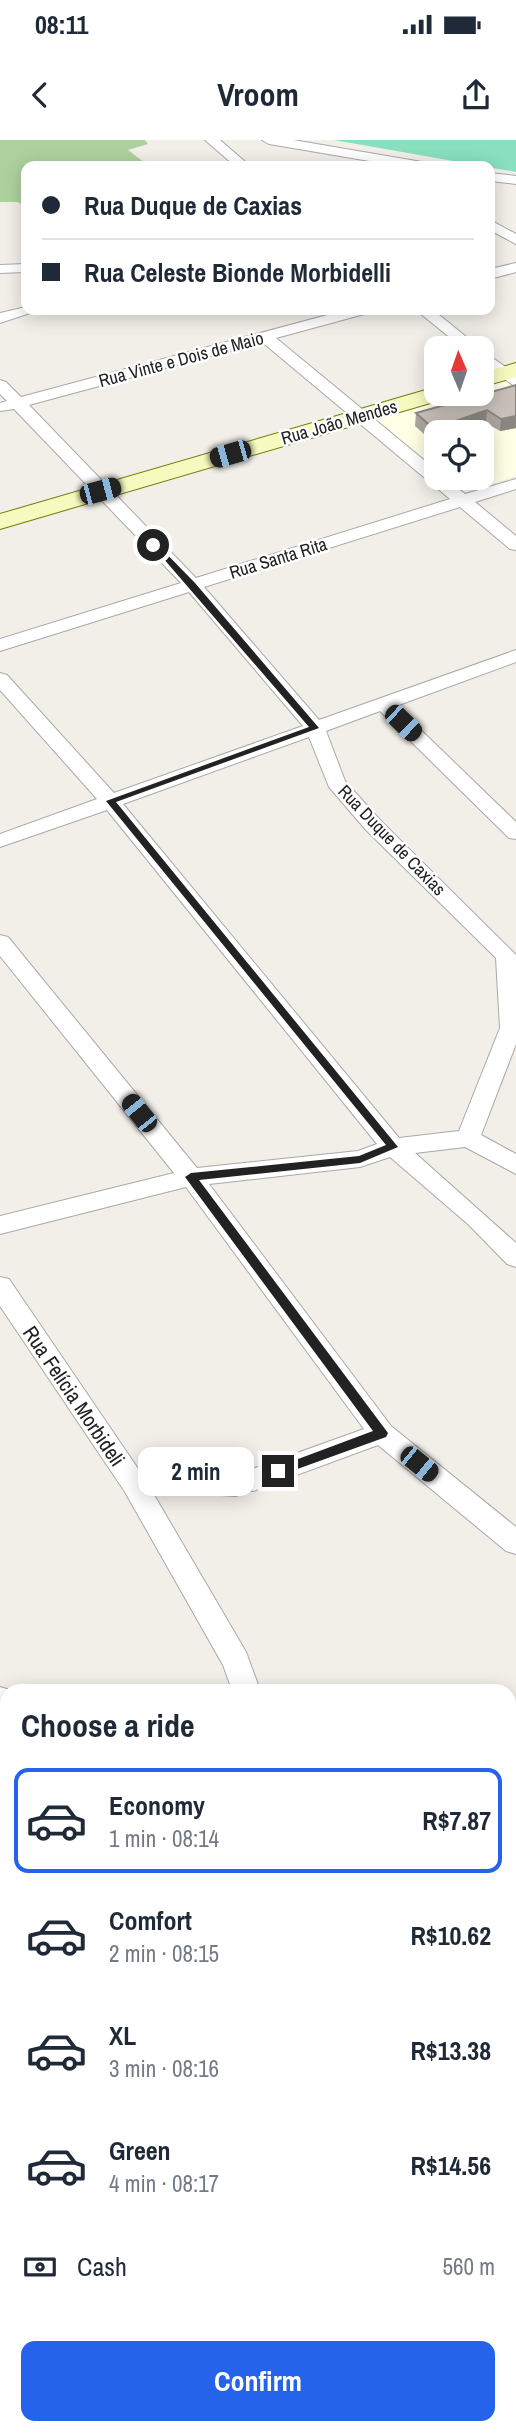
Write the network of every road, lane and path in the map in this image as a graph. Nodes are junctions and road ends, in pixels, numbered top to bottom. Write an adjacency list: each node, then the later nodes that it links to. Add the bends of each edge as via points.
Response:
1 (212, 140): 3 (street)
2 (269, 140): 4 (street)
3 (237, 161)
4 (382, 161)
5 (495, 178): 6 (street)
6 (516, 180)
7 (495, 227): 8 (street)
8 (516, 240)
9 (516, 267): 12 (street)
10 (21, 268): 11 (street)
11 (0, 269)
12 (495, 273)
13 (21, 313): 16 (street)
14 (345, 315): 18 (street, Rua Vinte e Dois de Maio)
15 (430, 315): 17 (street)
16 (0, 318)
17 (457, 336)
18 (265, 337): 24 (street, Rua Vinte e Dois de Maio); 26 (street)
19 (494, 363): 20 (street)
20 (512, 375): 21 (street)
21 (494, 378)
22 (0, 385): 24 (street, Rua Duque de Caxias)
23 (424, 397): 26 (street, Rua João Mendes)
24 (18, 403): 25 (street, Rua Vinte e Dois de Maio); 28 (street, Rua Duque de Caxias)
25 (0, 408)
26 (360, 416): 28 (street, Rua João Mendes); 29 (street)
27 (516, 484): 29 (street, Rua Santa Rita)
28 (100, 491): 30 (street, Rua João Mendes); 32 (street, Rua Duque de Caxias)
29 (461, 500): 31 (street); 32 (street, Rua Santa Rita)
30 (0, 522)
31 (516, 545)
32 (192, 584): 33 (street, Rua Santa Rita); 37 (street, Rua Duque de Caxias)
33 (0, 645)
34 (516, 656): 36 (street)
35 (0, 679): 38 (street)
36 (384, 705): 37 (street); 39 (street)
37 (315, 728): 38 (street); 42 (street, Rua Duque de Caxias, via 336,783 373,825)
38 (110, 801): 40 (street); 45 (street)
39 (516, 833)
40 (0, 841)
41 (0, 942): 47 (street)
42 (511, 954): 43 (street, Rua Duque de Caxias)
43 (513, 1028): 44 (street, Rua Duque de Caxias)
44 (468, 1139): 45 (street); 46 (street)
45 (393, 1147): 47 (street, via 360,1159); 49 (street)
46 (516, 1165)
47 (191, 1177): 48 (street); 51 (street)
48 (0, 1224)
49 (516, 1258)
50 (0, 1286): 53 (street, Rua Felícia Morbideli)
51 (382, 1433): 52 (street); 54 (street)
52 (253, 1480): 53 (lane, via 236,1491)
53 (134, 1484): 55 (street, Rua Felícia Morbideli, via 236,1661)
54 (516, 1543)
55 (244, 1684)

